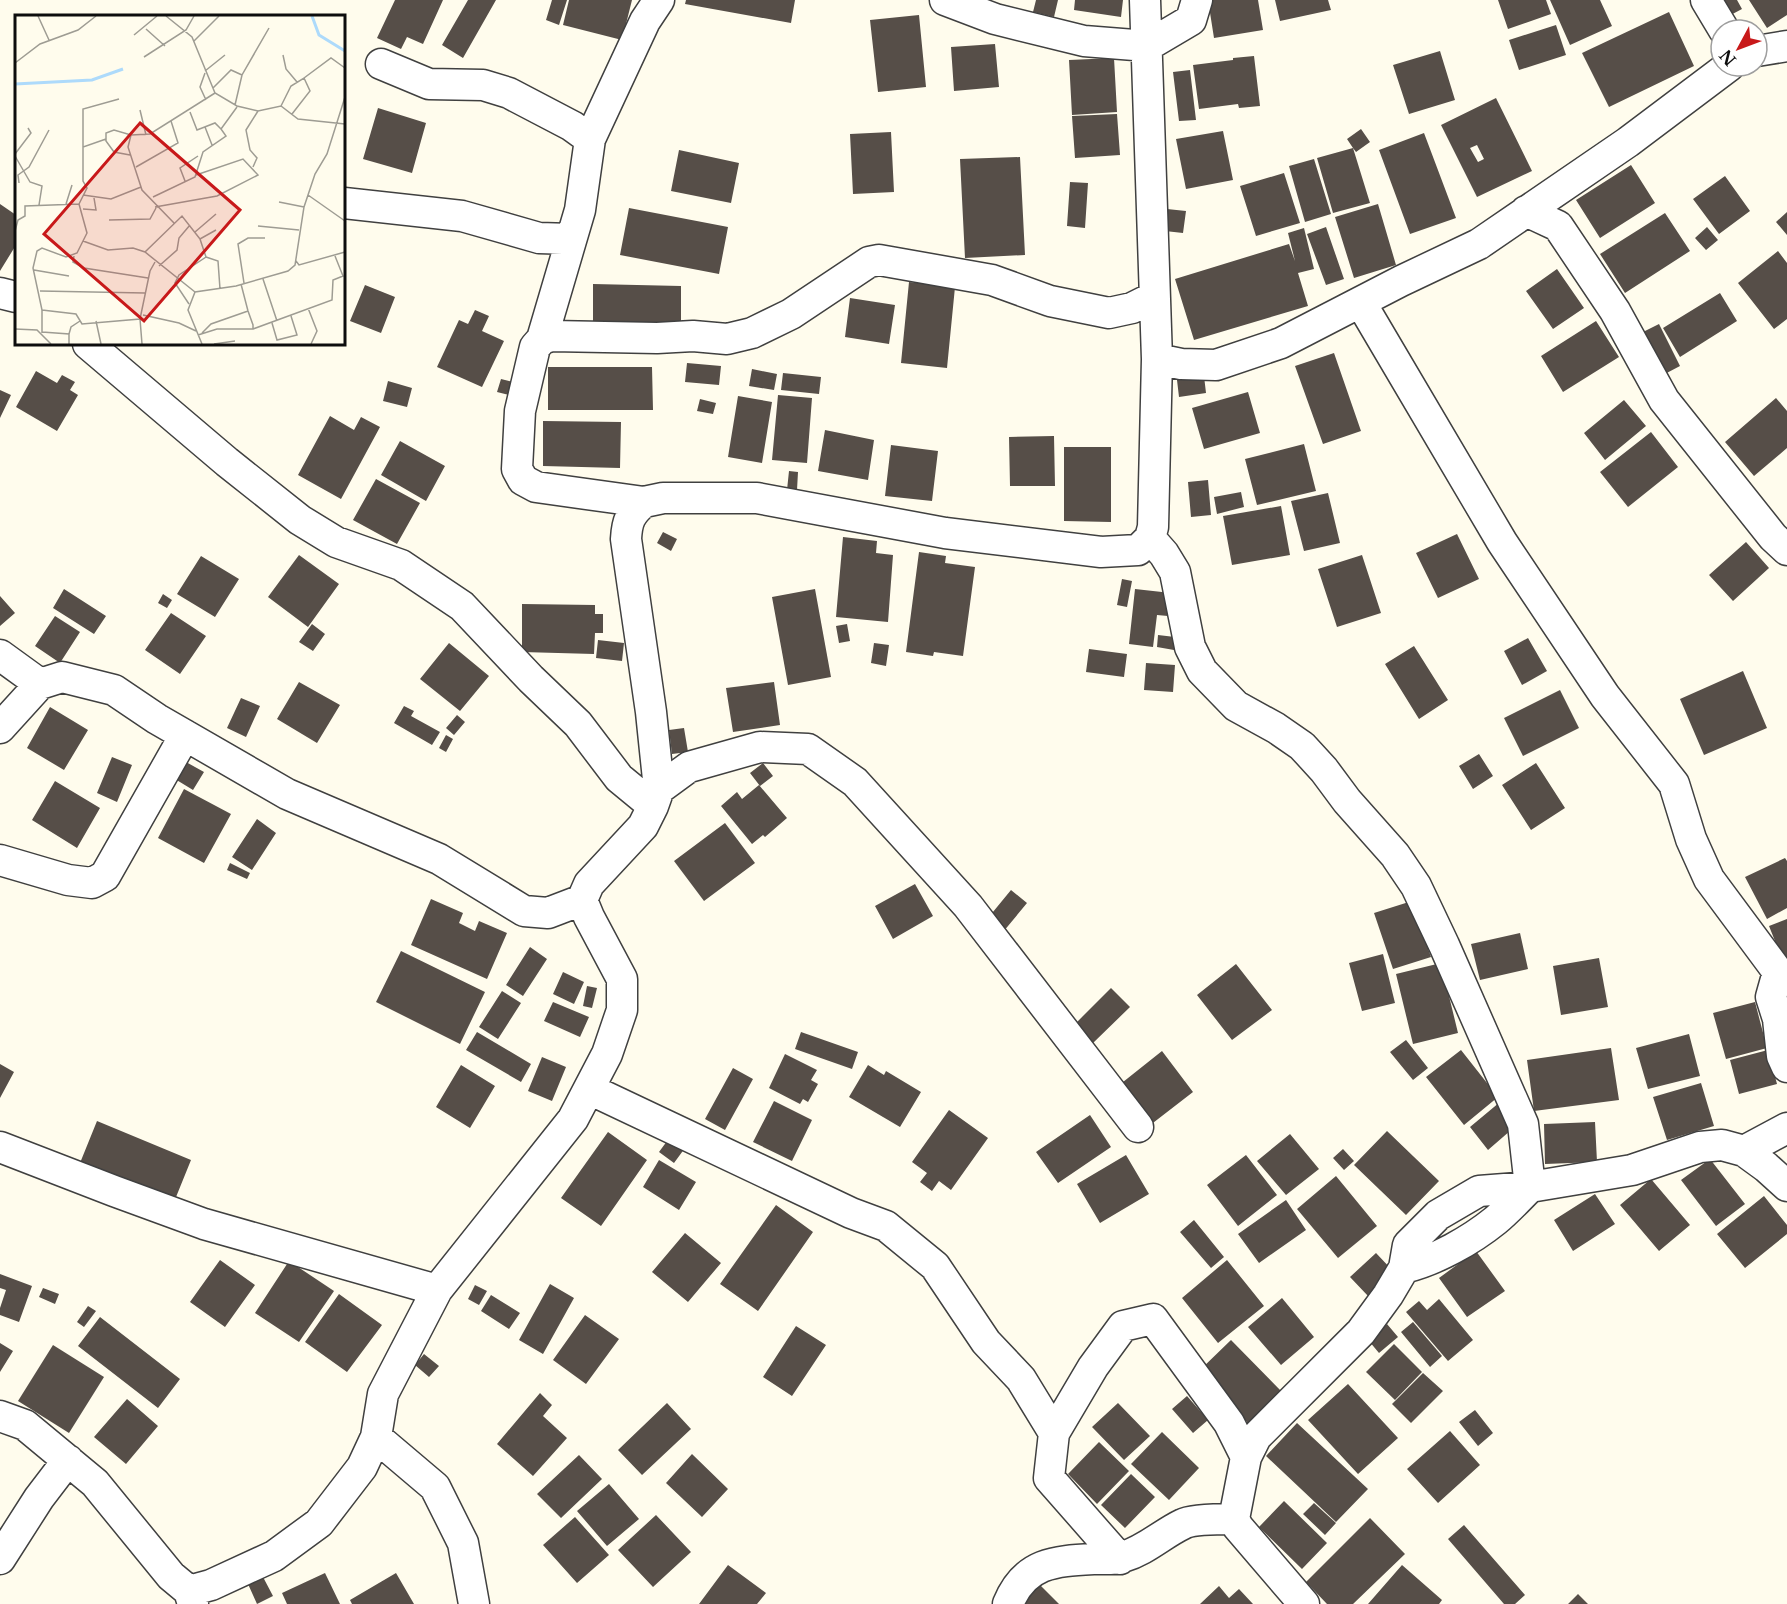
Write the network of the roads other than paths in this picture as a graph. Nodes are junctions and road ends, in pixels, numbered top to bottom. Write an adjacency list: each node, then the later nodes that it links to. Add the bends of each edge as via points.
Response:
1 (659, 0): 12 (street, via 645,21)
2 (945, 0): 7 (street, via 995,19 1084,40)
3 (1145, 0): 7 (street)
4 (1197, 0): 7 (street, via 1191,20)
5 (1706, 0): 6 (street)
6 (1717, 18)
7 (1147, 46): 18 (street)
8 (1787, 46): 9 (street)
9 (1769, 48)
10 (381, 64): 12 (street, via 429,84 483,85 509,93)
11 (1713, 78): 14 (street)
12 (590, 139): 15 (street, via 580,210)
13 (345, 203): 15 (street, via 462,216 539,238)
14 (1526, 212): 19 (street, via 1479,244); 25 (street, via 1558,226 1615,311 1664,400)
15 (571, 239): 20 (street)
16 (0, 293): 17 (street)
17 (15, 297)
18 (1154, 297): 20 (street, via 1132,308 1109,312 1050,301 992,280 879,260 869,262 791,314 752,333 727,339); 22 (street)
19 (1361, 303): 22 (street, via 1281,343 1216,365); 33 (street, via 1502,542 1605,696 1674,784 1691,839 1709,879 1778,972 1771,997)
20 (542, 339): 23 (street, via 535,347 520,411 517,469 522,480 536,487)
21 (88, 345): 30 (street, via 300,520 336,542 401,565 462,606 578,724 619,778)
22 (1157, 359): 24 (street)
23 (644, 502): 24 (street, via 663,498 757,498 945,533 1101,552 1138,550); 30 (street, via 633,511 626,539 651,711)
24 (1150, 538): 40 (street, via 1175,572 1190,647 1202,671 1236,706 1302,746 1395,855 1416,886 1523,1124)
25 (1787, 550)
26 (0, 655): 27 (street)
27 (40, 684): 28 (street); 29 (street, via 62,676 114,690)
28 (0, 728)
29 (185, 735): 31 (street, via 105,876 92,883 68,880); 32 (street, via 287,794 439,859 524,911 548,913)
30 (656, 797): 32 (street, via 642,826 589,884); 35 (street, via 689,767 760,747 808,749 855,782 968,906)
31 (0, 860)
32 (582, 900): 34 (street, via 622,979 622,1010 607,1054)
33 (1787, 1067)
34 (589, 1089): 41 (street, via 573,1119); 43 (street, via 886,1226 935,1266 986,1342 1021,1379)
35 (1138, 1127)
36 (1787, 1128): 38 (street)
37 (0, 1147): 41 (street, via 204,1224)
38 (1744, 1151): 39 (street); 40 (street, via 1722,1145 1700,1147 1632,1170)
39 (1787, 1186)
40 (1530, 1187): 45 (street, via 1479,1191 1438,1215 1408,1245 1404,1268 1361,1332 1256,1437)
41 (437, 1290): 44 (street, via 383,1394)
42 (0, 1416): 46 (street, via 25,1425)
43 (1054, 1433): 45 (street, via 1123,1326 1154,1318 1229,1423); 49 (street, via 1049,1478)
44 (376, 1437): 50 (street, via 362,1467 318,1523 274,1556); 51 (street, via 435,1487 463,1543)
45 (1246, 1457): 47 (street)
46 (68, 1460): 48 (street); 50 (street, via 95,1483)
47 (1234, 1519): 49 (street, via 1185,1522 1142,1550); 53 (street)
48 (0, 1559)
49 (1120, 1559): 52 (street, via 1061,1560 1042,1566 1025,1577)
50 (191, 1597)
51 (474, 1604)
52 (1008, 1604)
53 (1305, 1604)

